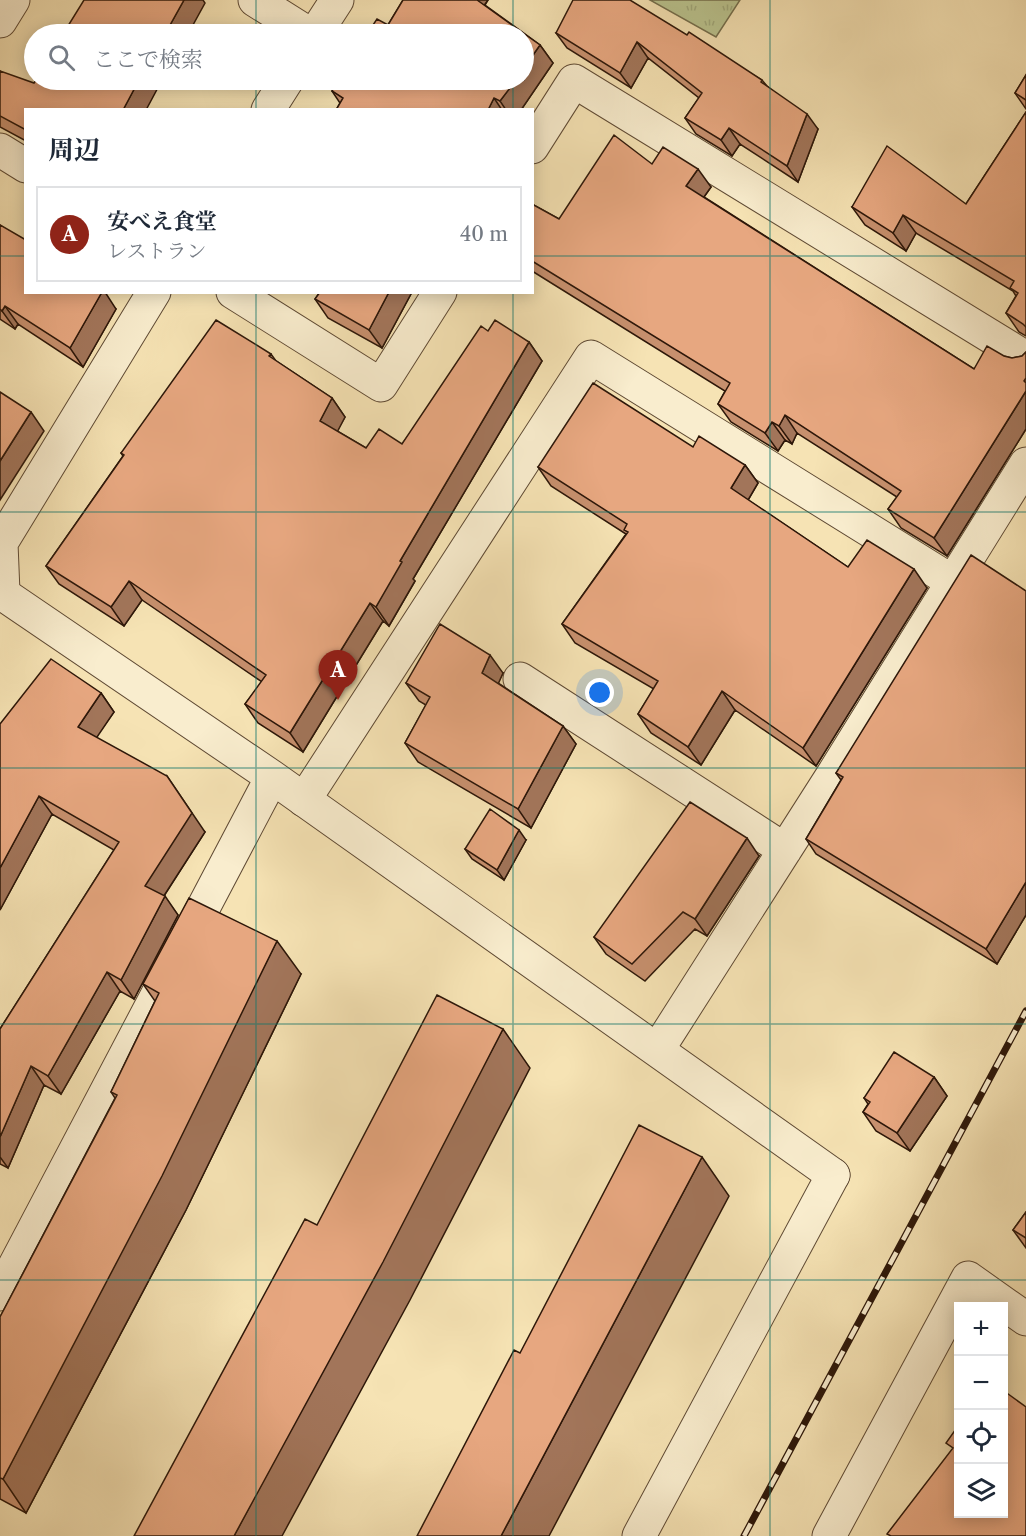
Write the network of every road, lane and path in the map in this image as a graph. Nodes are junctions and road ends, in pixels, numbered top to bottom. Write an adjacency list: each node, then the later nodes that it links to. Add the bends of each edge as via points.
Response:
1 (13, 0): 4 (street)
2 (255, 0): 5 (street)
3 (337, 0): 6 (street)
4 (0, 21)
5 (293, 24)
6 (321, 24)
7 (281, 90): 8 (street)
8 (269, 108)
9 (534, 144): 15 (street, via 574,81)
10 (0, 150): 11 (street)
11 (24, 165)
12 (153, 294): 18 (street, via 1,543)
13 (236, 294): 14 (street, via 381,385)
14 (439, 294)
15 (1026, 358)
16 (1026, 464): 17 (street)
17 (953, 582): 21 (street, via 591,357); 22 (street)
18 (1, 594): 20 (street)
19 (520, 679): 22 (street)
20 (272, 777): 21 (street); 24 (street)
21 (304, 800): 23 (street)
22 (785, 850): 23 (street)
23 (658, 1049): 26 (street, via 833,1175)
24 (0, 1294)
25 (1026, 1319): 27 (street, via 968,1278)
26 (639, 1536)
27 (829, 1536)

